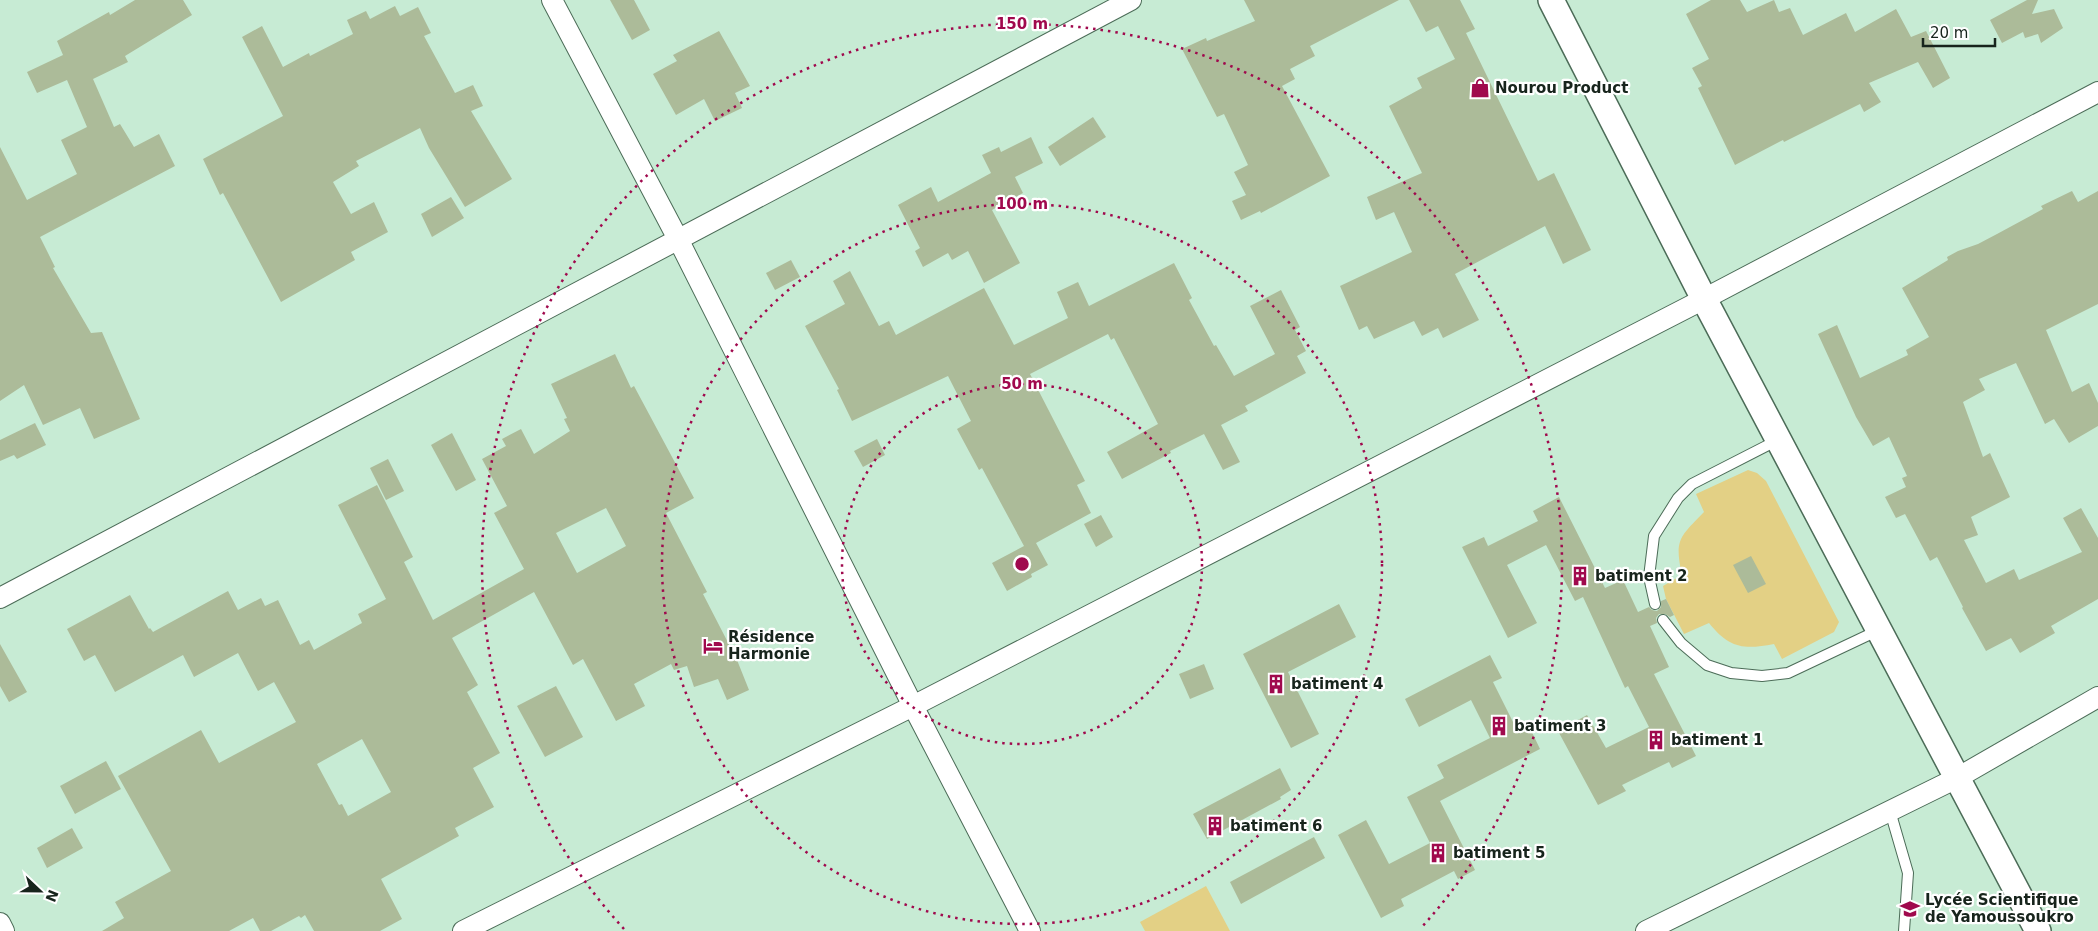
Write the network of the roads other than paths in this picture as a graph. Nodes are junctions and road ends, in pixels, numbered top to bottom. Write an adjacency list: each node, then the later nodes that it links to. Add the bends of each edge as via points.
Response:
1 (552, 0): 5 (street)
2 (1131, 0): 5 (street)
3 (1550, 0): 6 (street)
4 (2098, 92): 6 (street)
5 (678, 239): 8 (street); 13 (street)
6 (1704, 299): 7 (street); 13 (street)
7 (1778, 440): 9 (lane, via 1692,484 1678,498 1654,536 1649,577); 11 (street)
8 (0, 598)
9 (1655, 604)
10 (1663, 620): 11 (lane, via 1681,643 1707,665 1731,673 1762,676 1788,673)
11 (1879, 630): 14 (street)
12 (2098, 697): 14 (street)
13 (913, 706): 18 (street); 19 (street)
14 (1957, 778): 15 (street); 22 (street)
15 (1890, 811): 20 (street); 21 (lane, via 1908,873)
16 (0, 923): 17 (street)
17 (4, 931)
18 (463, 931)
19 (1030, 931)
20 (1646, 931)
21 (1904, 931)
22 (2038, 931)

